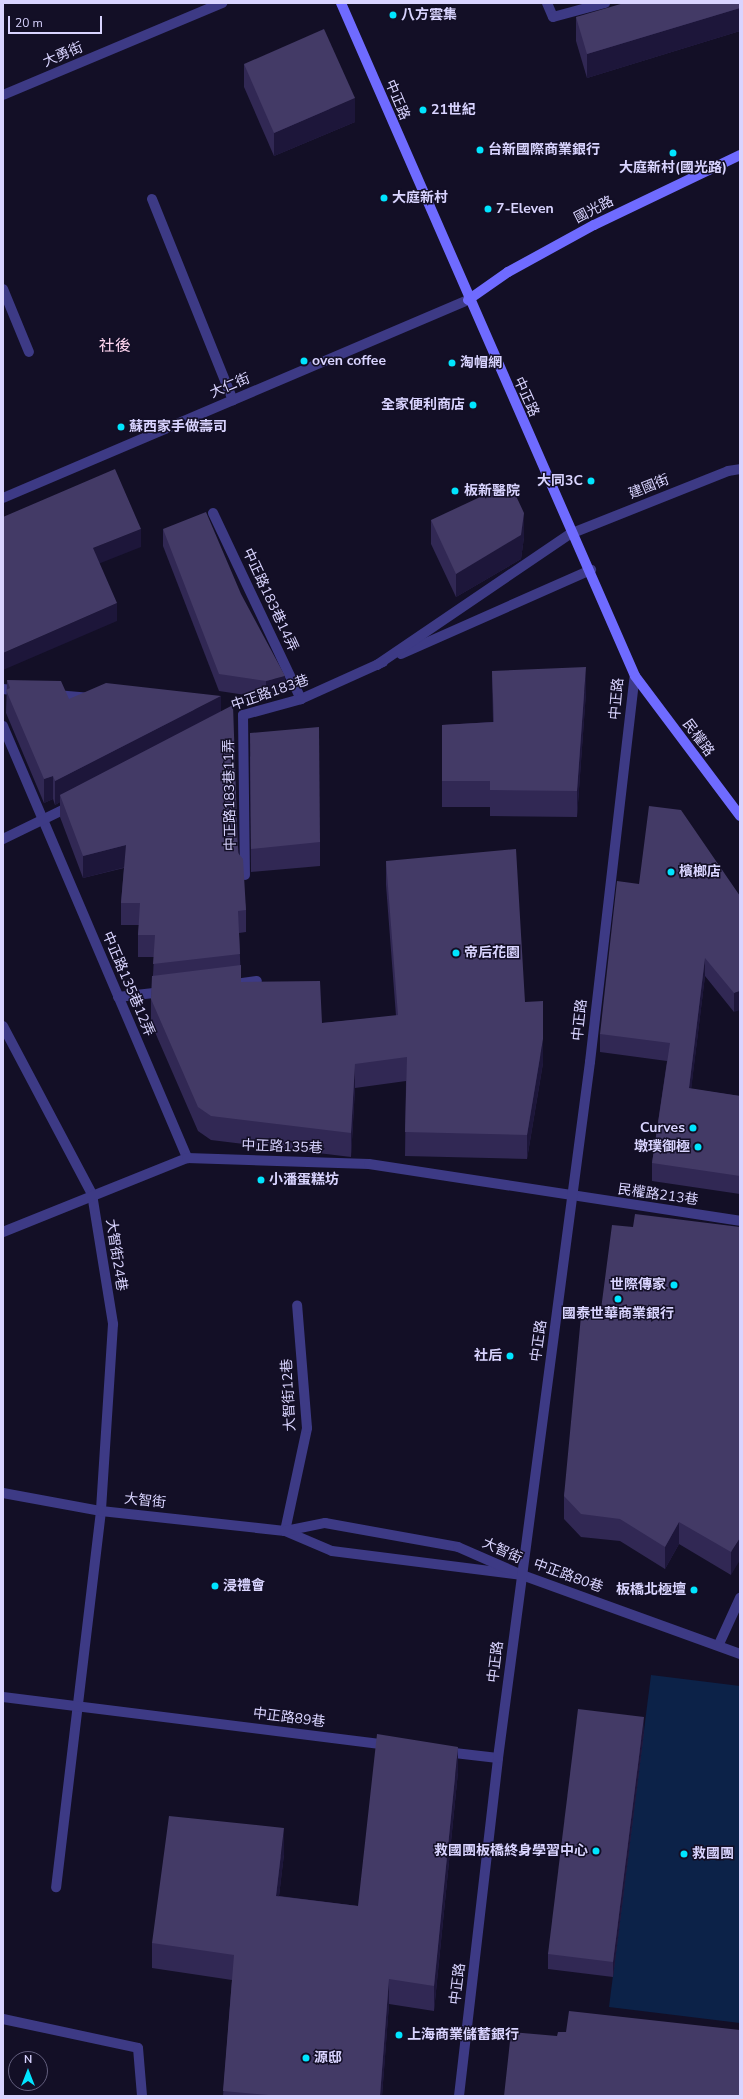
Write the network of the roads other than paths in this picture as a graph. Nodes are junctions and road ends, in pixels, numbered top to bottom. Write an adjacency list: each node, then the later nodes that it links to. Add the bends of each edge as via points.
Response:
1 (222, 3): 5 (street, 大勇街)
2 (341, 3): 9 (main road, 中正路)
3 (547, 3): 4 (street, via 552,17)
4 (605, 3)
5 (3, 95)
6 (740, 155): 9 (main road, 國光路, via 594,225 508,272)
7 (152, 199): 11 (street)
8 (3, 289): 10 (street)
9 (468, 300): 11 (street, 大仁街); 15 (main road, 中正路)
10 (29, 352)
11 (233, 400): 13 (street, 大仁街)
12 (740, 469): 15 (street, 建國街, via 728,470)
13 (3, 498)
14 (213, 513): 20 (street, 中正路183巷14弄)
15 (570, 534): 16 (main road, 中正路); 17 (street, 中正路183巷)
16 (591, 570): 17 (street, 中正路183巷); 18 (main road, 中正路)
17 (377, 665): 20 (street, 中正路183巷)
18 (635, 676): 25 (main road, 民權路); 36 (street, 中正路)
19 (3, 689): 21 (street)
20 (301, 699): 22 (street, 中正路183巷)
21 (104, 700)
22 (236, 717): 28 (street, 中正路183巷11弄)
23 (3, 726): 26 (street, 中正路135巷12弄)
24 (85, 799): 26 (street)
25 (740, 816)
26 (43, 820): 27 (street); 32 (street, 中正路135巷12弄)
27 (3, 838)
28 (245, 875)
29 (257, 981): 30 (street)
30 (226, 985)
31 (172, 991): 32 (street)
32 (118, 996): 34 (street, 中正路135巷12弄)
33 (3, 1026): 35 (street, 大智街24巷)
34 (187, 1158): 35 (street, 中正路135巷); 36 (street, 中正路135巷, via 369,1164)
35 (92, 1194): 38 (street, 中正路135巷); 41 (street, 大智街24巷, via 113,1324)
36 (572, 1196): 37 (street, 民權路213巷); 43 (street, 中正路)
37 (740, 1221)
38 (3, 1232)
39 (297, 1305): 42 (street, 大智街12巷, via 307,1428)
40 (3, 1493): 41 (street, 大智街)
41 (101, 1510): 42 (street, 大智街); 48 (street)
42 (285, 1531): 43 (street, 大智街, via 332,1551); 43 (street, 大智街, via 325,1523 370,1530 458,1547)
43 (522, 1575): 45 (street, 中正路80巷); 51 (street, 中正路)
44 (740, 1598): 45 (street)
45 (719, 1644): 46 (street, 中正路80巷)
46 (740, 1654)
47 (3, 1697): 48 (street, 中正路89巷)
48 (77, 1706): 49 (street, 中正路89巷); 52 (street)
49 (404, 1747)
50 (436, 1751): 51 (street)
51 (498, 1758): 55 (street, 中正路)
52 (56, 1886)
53 (3, 2019): 54 (street, via 138,2048)
54 (142, 2096)
55 (459, 2096)

